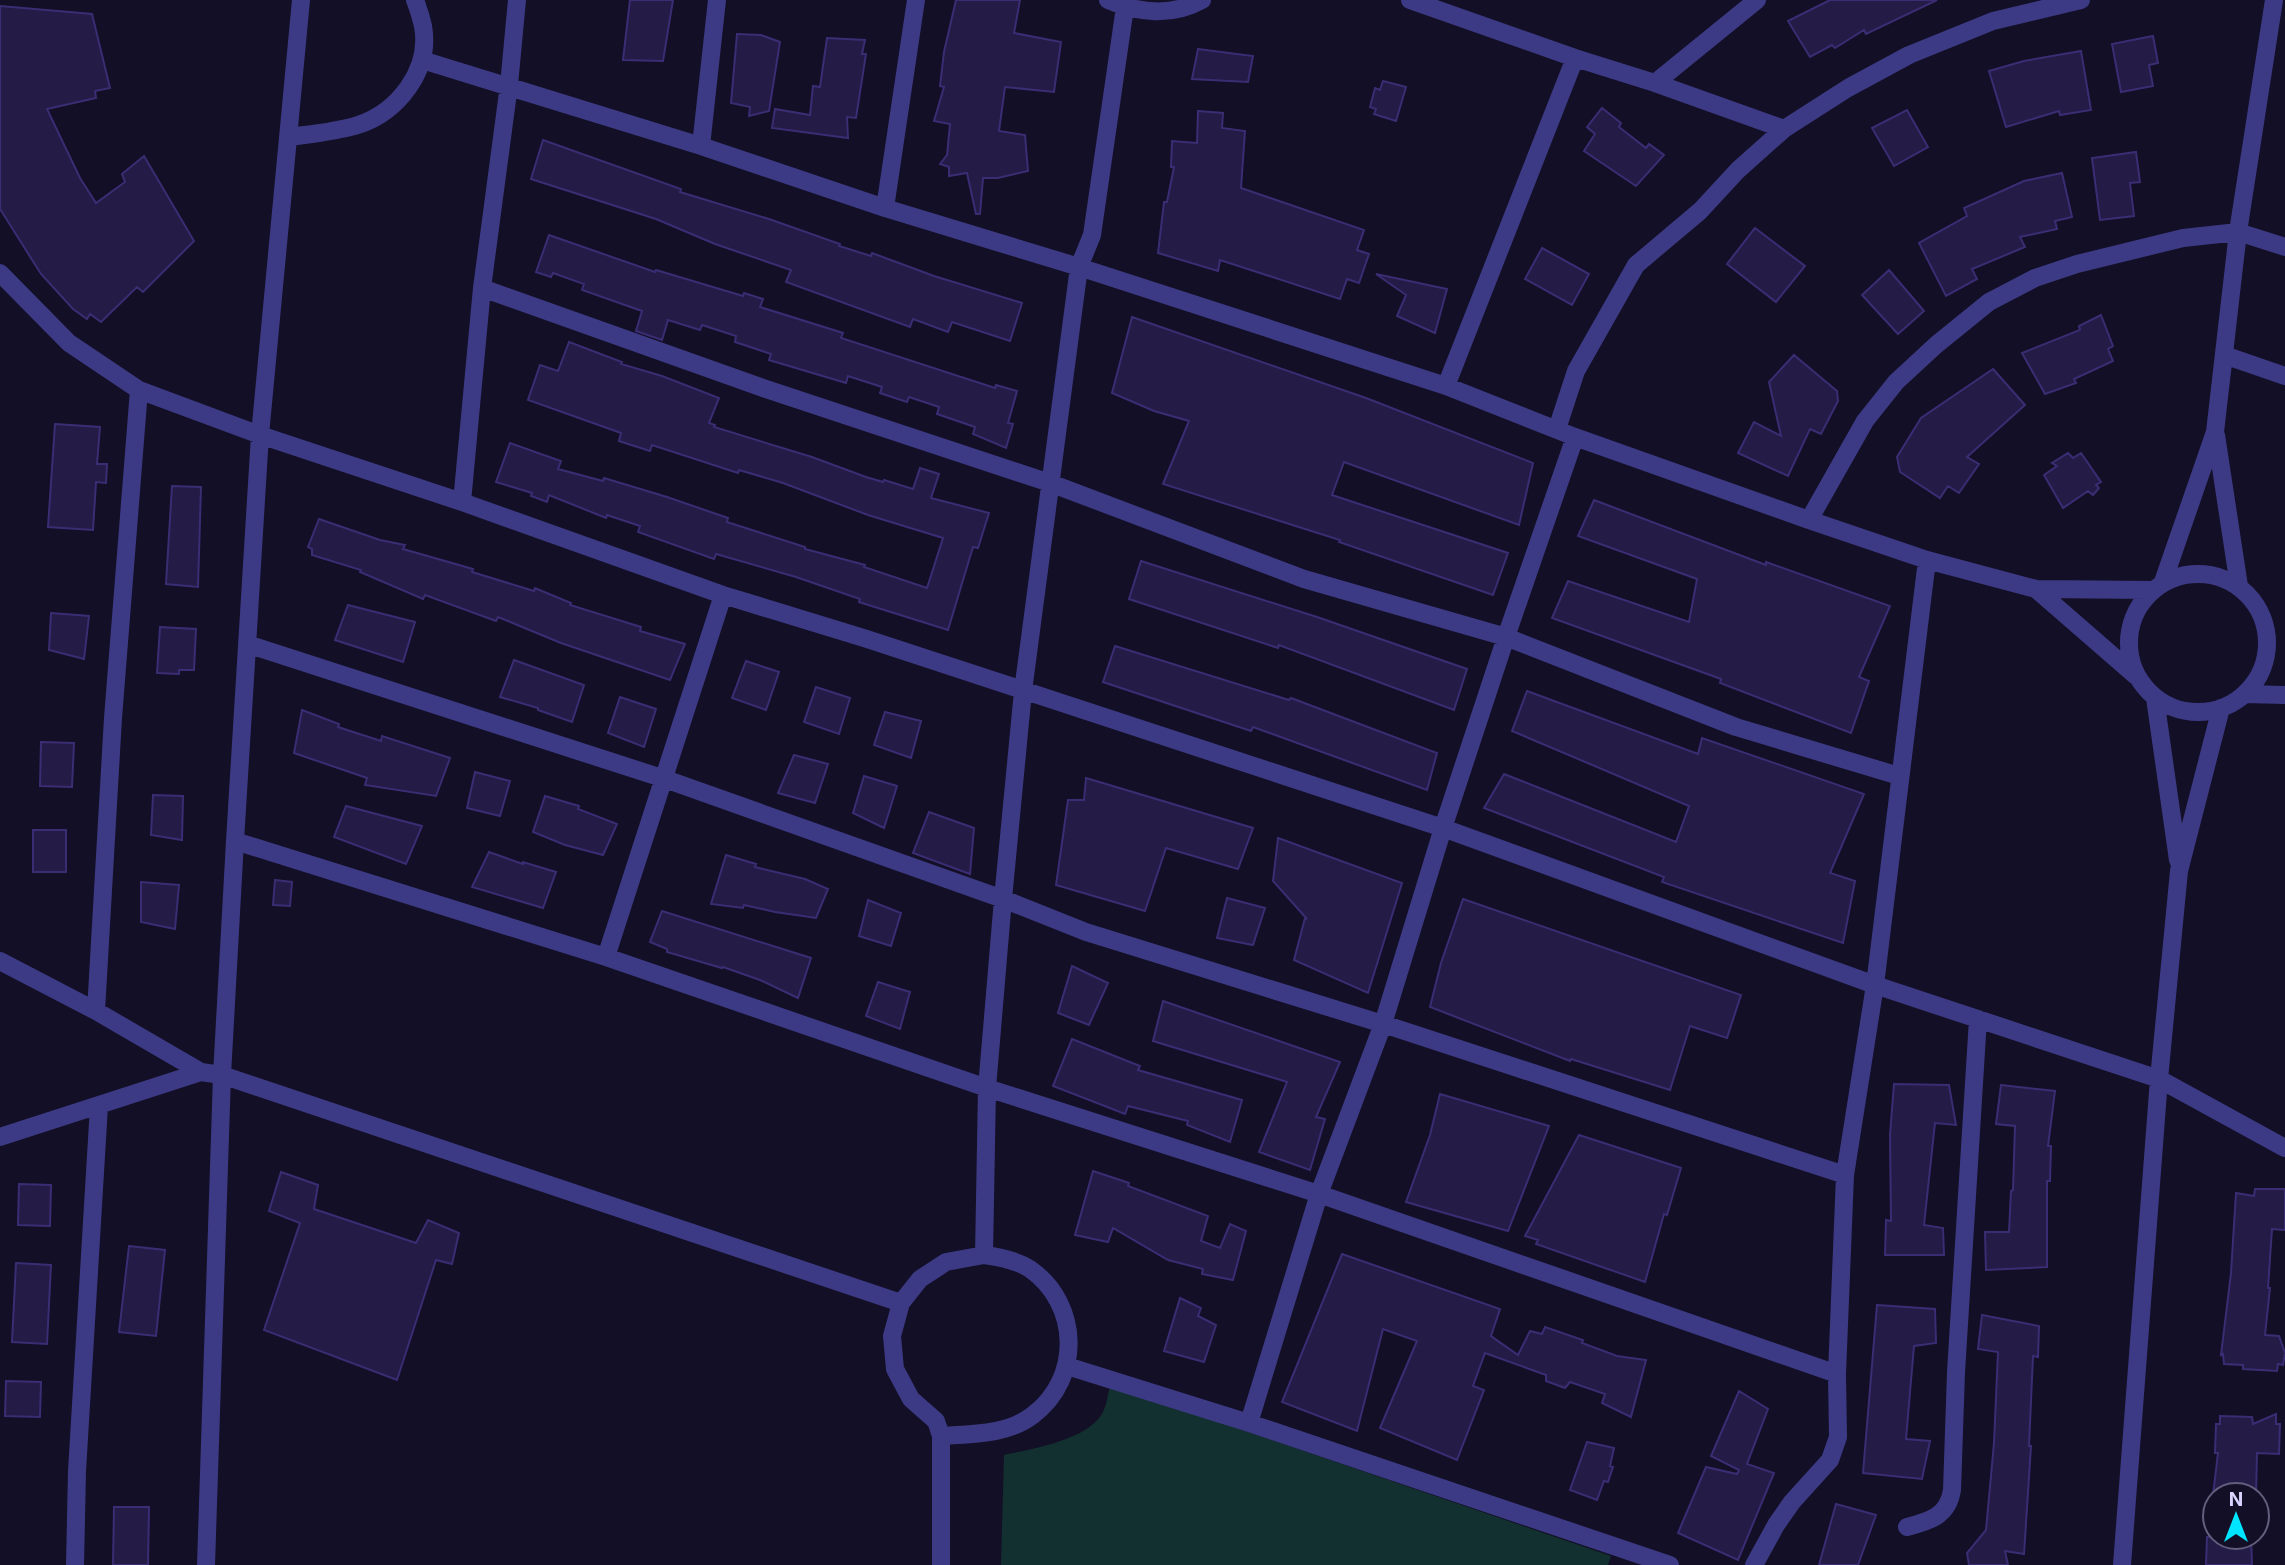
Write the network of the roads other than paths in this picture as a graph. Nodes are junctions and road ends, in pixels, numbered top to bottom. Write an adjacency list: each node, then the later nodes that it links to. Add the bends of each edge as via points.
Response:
1 (301, 0): 18 (street)
2 (415, 0): 14 (street, via 424,28)
3 (517, 0): 16 (street)
4 (717, 0): 19 (street)
5 (916, 0): 20 (street)
6 (1202, 0): 12 (street, via 1160,13)
7 (1410, 0): 11 (street)
8 (1757, 0): 15 (street)
9 (2081, 0): 17 (street, via 1993,21 1909,55)
10 (2274, 0): 21 (street)
11 (1432, 3): 13 (street)
12 (1116, 4): 23 (street, via 1092,235)
13 (1574, 58): 15 (street); 28 (street)
14 (422, 60): 16 (street); 18 (street, via 407,91 384,112 330,132)
15 (1655, 83): 17 (street)
16 (509, 85): 19 (street); 25 (street)
17 (1784, 129): 30 (street, via 1700,211 1636,265 1576,371)
18 (289, 137): 32 (street)
19 (701, 146): 20 (street)
20 (885, 208): 23 (street)
21 (2238, 232): 22 (street); 26 (street); 36 (street, via 2183,238 2077,264 2035,278 1989,302 1896,382 1865,421)
22 (2285, 247)
23 (1079, 267): 28 (street); 34 (street)
24 (0, 274): 29 (street, via 69,343)
25 (482, 288): 34 (street); 35 (street)
26 (2224, 355): 27 (street); 31 (street)
27 (2285, 376)
28 (1446, 386): 30 (street)
29 (139, 390): 32 (street); 61 (street)
30 (1557, 429): 33 (street)
31 (2215, 432): 38 (street); 39 (street)
32 (260, 435): 35 (street); 44 (street)
33 (1575, 436): 36 (street); 43 (street)
34 (1050, 483): 43 (street, via 1304,579); 47 (street)
35 (462, 502): 41 (street)
36 (1809, 520): 37 (street)
37 (1927, 560): 40 (street); 52 (street)
38 (2158, 586): 39 (street, via 2175,577 2201,573); 40 (street); 46 (street, via 2136,610 2128,636)
39 (2239, 586): 42 (street, via 2258,607)
40 (2036, 589): 46 (street)
41 (723, 595): 47 (street); 53 (street)
42 (2267, 632): 45 (street); 48 (street, via 2265,660)
43 (1506, 637): 52 (street, via 1736,727); 54 (street)
44 (247, 644): 53 (street); 55 (street)
45 (2285, 646)
46 (2137, 677): 50 (street)
47 (1023, 691): 54 (street); 57 (street)
48 (2245, 694): 49 (street); 51 (street)
49 (2285, 695)
50 (2155, 698): 51 (street, via 2180,710); 56 (street)
51 (2221, 708): 56 (street)
52 (1899, 776): 60 (street)
53 (664, 779): 57 (street); 58 (street)
54 (1443, 828): 60 (street); 63 (street)
55 (235, 841): 58 (street); 65 (street)
56 (2179, 871): 66 (street)
57 (1003, 900): 63 (street, via 1086,932); 67 (street)
58 (606, 957): 67 (street)
59 (0, 961): 61 (street)
60 (1875, 985): 62 (street); 71 (street)
61 (96, 1011): 64 (street)
62 (1978, 1019): 66 (street); 79 (street, via 1952,1490 1942,1513)
63 (1383, 1024): 71 (street); 72 (street)
64 (201, 1072): 65 (street); 68 (street)
65 (222, 1076): 74 (street); 81 (street)
66 (2159, 1079): 70 (street); 85 (street)
67 (987, 1088): 72 (street); 73 (street)
68 (99, 1106): 69 (street); 80 (street)
69 (0, 1137)
70 (2285, 1148)
71 (1845, 1175): 76 (street)
72 (1319, 1194): 76 (street); 77 (street)
73 (984, 1255): 74 (street, via 946,1262 920,1279); 75 (street, via 1028,1269 1049,1286 1063,1309 1070,1335)
74 (901, 1303): 78 (street, via 892,1336 895,1369 911,1399 936,1421)
75 (1067, 1366): 77 (street); 78 (street, via 1049,1401 1032,1416 990,1432)
76 (1837, 1374): 84 (street, via 1838,1437 1830,1460 1791,1502)
77 (1249, 1423): 83 (street)
78 (941, 1436): 82 (street)
79 (1907, 1527)
80 (75, 1565)
81 (206, 1565)
82 (941, 1565)
83 (1670, 1565)
84 (1754, 1565)
85 (2122, 1565)

